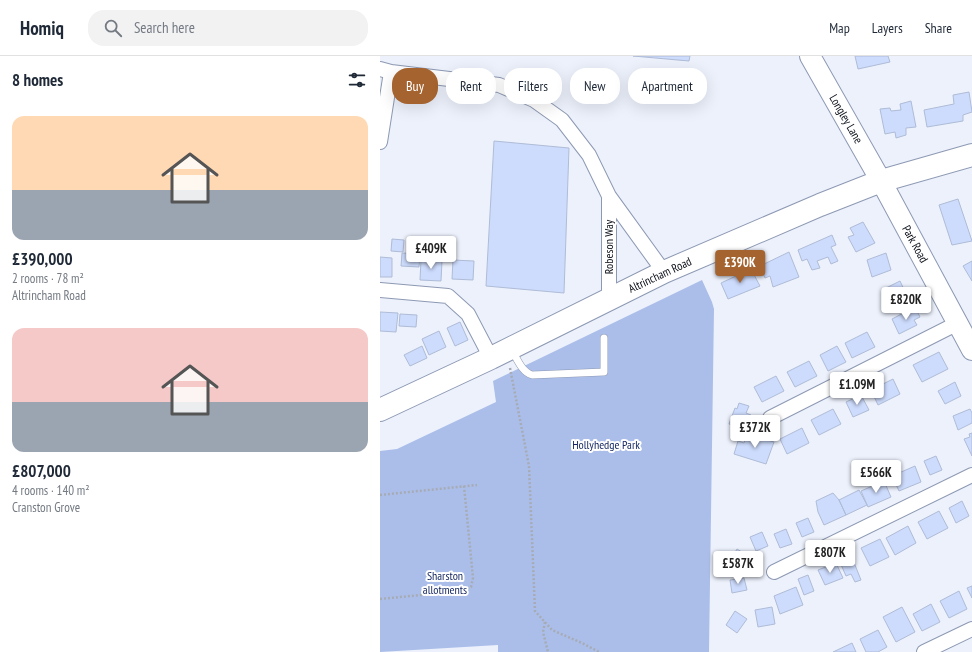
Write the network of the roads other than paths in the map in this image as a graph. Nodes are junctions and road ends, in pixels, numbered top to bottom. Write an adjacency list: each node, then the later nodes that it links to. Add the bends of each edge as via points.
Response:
1 (810, 56): 5 (main road, Longley Lane)
2 (386, 70): 3 (street, Robeson Way); 6 (street, Robeson Way, via 499,85 534,100 562,120 589,155)
3 (380, 142)
4 (972, 154): 5 (main road, Altrincham Road)
5 (881, 182): 7 (main road, Altrincham Road, via 820,205); 10 (main road, Park Road)
6 (609, 196): 7 (street, Robeson Way); 9 (street, Robeson Way)
7 (664, 272): 9 (main road, Altrincham Road)
8 (380, 290): 13 (street, via 448,296 468,314)
9 (609, 299): 13 (main road, Altrincham Road)
10 (958, 323): 12 (main road, Park Road); 15 (street)
11 (604, 338): 13 (lane, via 604,372 532,376)
12 (972, 350)
13 (501, 353): 14 (main road, Altrincham Road)
14 (380, 410)
15 (770, 418)
16 (972, 475): 17 (street)
17 (774, 572)
18 (972, 629): 19 (street)
19 (924, 652)

